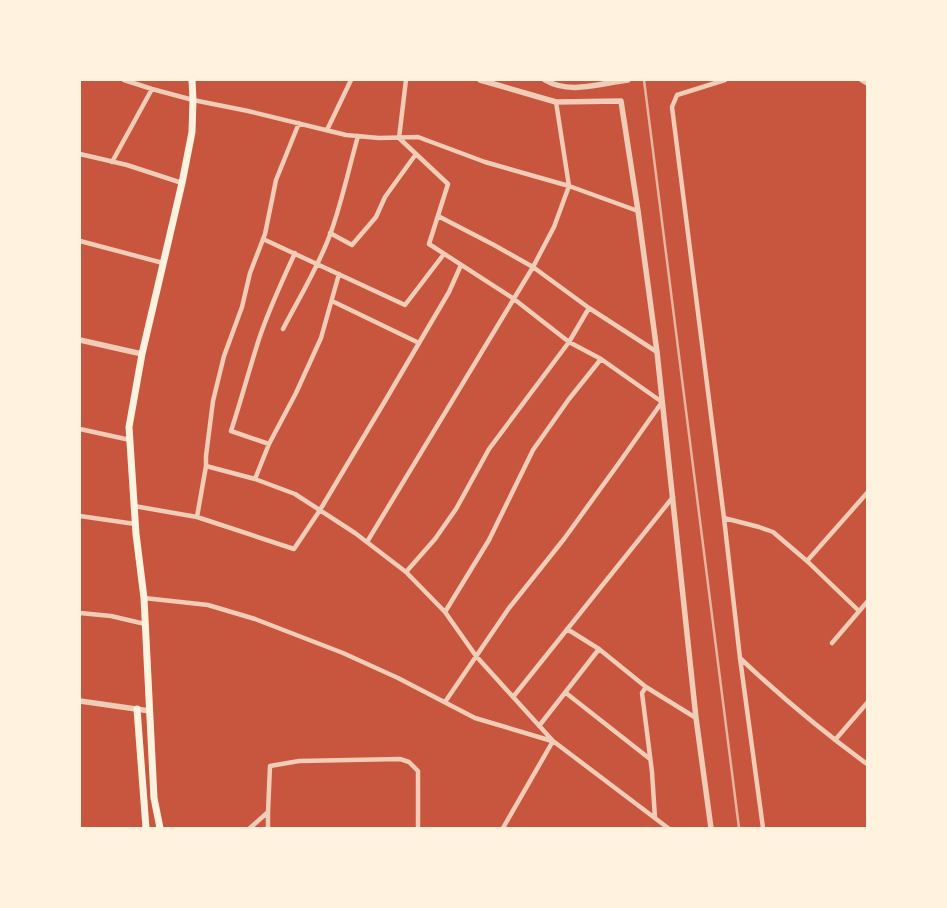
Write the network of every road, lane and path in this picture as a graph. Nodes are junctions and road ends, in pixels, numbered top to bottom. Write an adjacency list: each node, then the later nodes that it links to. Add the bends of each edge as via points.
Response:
1 (124, 80): 11 (street)
2 (192, 80): 12 (main road)
3 (350, 80): 15 (street)
4 (406, 80): 17 (street)
5 (480, 80): 13 (street)
6 (545, 80): 7 (street, via 576,88)
7 (628, 80)
8 (726, 80): 57 (street, via 677,95 672,107)
9 (862, 80): 10 (street)
10 (867, 84)
11 (152, 90): 12 (street); 20 (street)
12 (193, 100): 14 (street); 21 (main road, via 192,132)
13 (556, 102): 22 (street); 23 (street, via 622,101)
14 (299, 123): 15 (street); 26 (street, via 276,180)
15 (327, 130): 16 (street)
16 (358, 136): 17 (street); 25 (street)
17 (399, 138): 19 (street); 22 (street, via 418,137 485,162)
18 (80, 154): 20 (street)
19 (416, 154): 24 (street, via 448,184); 25 (street, via 385,197 376,217 352,245)
20 (112, 162): 21 (street)
21 (182, 183): 30 (main road)
22 (569, 186): 23 (street); 33 (street, via 554,227)
23 (638, 211): 42 (street)
24 (438, 216): 29 (street, via 429,244); 33 (street)
25 (330, 233): 31 (street)
26 (263, 239): 28 (street); 49 (street, via 224,356 213,401)
27 (80, 241): 30 (street)
28 (295, 253): 31 (street); 48 (street, via 259,338 230,431)
29 (444, 254): 32 (street); 34 (street, via 405,305)
30 (163, 263): 43 (main road)
31 (317, 264): 34 (street); 38 (street)
32 (461, 264): 35 (street); 40 (street, via 449,292)
33 (533, 267): 35 (street); 37 (street)
34 (339, 274): 36 (street)
35 (514, 299): 41 (street); 59 (street)
36 (332, 301): 40 (street); 48 (street, via 321,338)
37 (589, 308): 41 (street); 42 (street)
38 (283, 329)
39 (80, 340): 43 (street)
40 (419, 342): 54 (street)
41 (569, 342): 44 (street); 61 (street, via 489,449 456,509 435,539)
42 (657, 352): 45 (street)
43 (142, 354): 47 (main road, via 129,427)
44 (601, 359): 45 (street); 65 (street, via 533,450 489,540)
45 (662, 402): 52 (street); 71 (street)
46 (80, 429): 47 (street)
47 (130, 440): 53 (main road)
48 (269, 444): 50 (street)
49 (206, 466): 50 (street); 56 (street)
50 (255, 479): 54 (street, via 295,494)
51 (867, 493): 60 (street)
52 (673, 497): 68 (street); 81 (street)
53 (134, 506): 56 (street); 58 (main road)
54 (320, 510): 56 (street, via 294,548); 59 (street)
55 (80, 516): 58 (street)
56 (197, 517)
57 (724, 518): 60 (street, via 773,532); 72 (street)
58 (136, 524): 62 (main road)
59 (366, 542): 61 (street)
60 (807, 561): 64 (street)
61 (406, 572): 65 (street)
62 (144, 598): 67 (main road); 77 (street, via 208,605 255,619 343,653)
63 (867, 602): 64 (street)
64 (859, 611): 69 (street)
65 (445, 612): 71 (street)
66 (80, 613): 67 (street)
67 (145, 624): 80 (main road)
68 (567, 629): 70 (street); 75 (street)
69 (832, 643)
70 (599, 649): 73 (street); 74 (street)
71 (476, 656): 75 (street); 77 (street)
72 (740, 658): 83 (street); 97 (street)
73 (646, 687): 81 (street); 85 (street, via 642,693)
74 (566, 692): 82 (street); 85 (street)
75 (513, 697): 82 (street)
76 (80, 700): 79 (street)
77 (444, 702): 84 (street, via 475,718)
78 (867, 703): 83 (street)
79 (136, 709): 80 (street); 89 (main road)
80 (150, 711): 90 (main road, via 154,798)
81 (696, 718): 96 (street)
82 (539, 726): 84 (street)
83 (835, 740): 86 (street)
84 (553, 741): 88 (street); 94 (street)
85 (650, 759): 88 (street)
86 (867, 764)
87 (268, 812): 91 (street); 92 (street); 93 (street, via 270,766 299,761 400,759 409,762 418,772)
88 (655, 818): 95 (street)
89 (146, 828)
90 (160, 828)
91 (250, 828)
92 (268, 828)
93 (418, 828)
94 (503, 828)
95 (668, 828)
96 (711, 828)
97 (764, 828)

